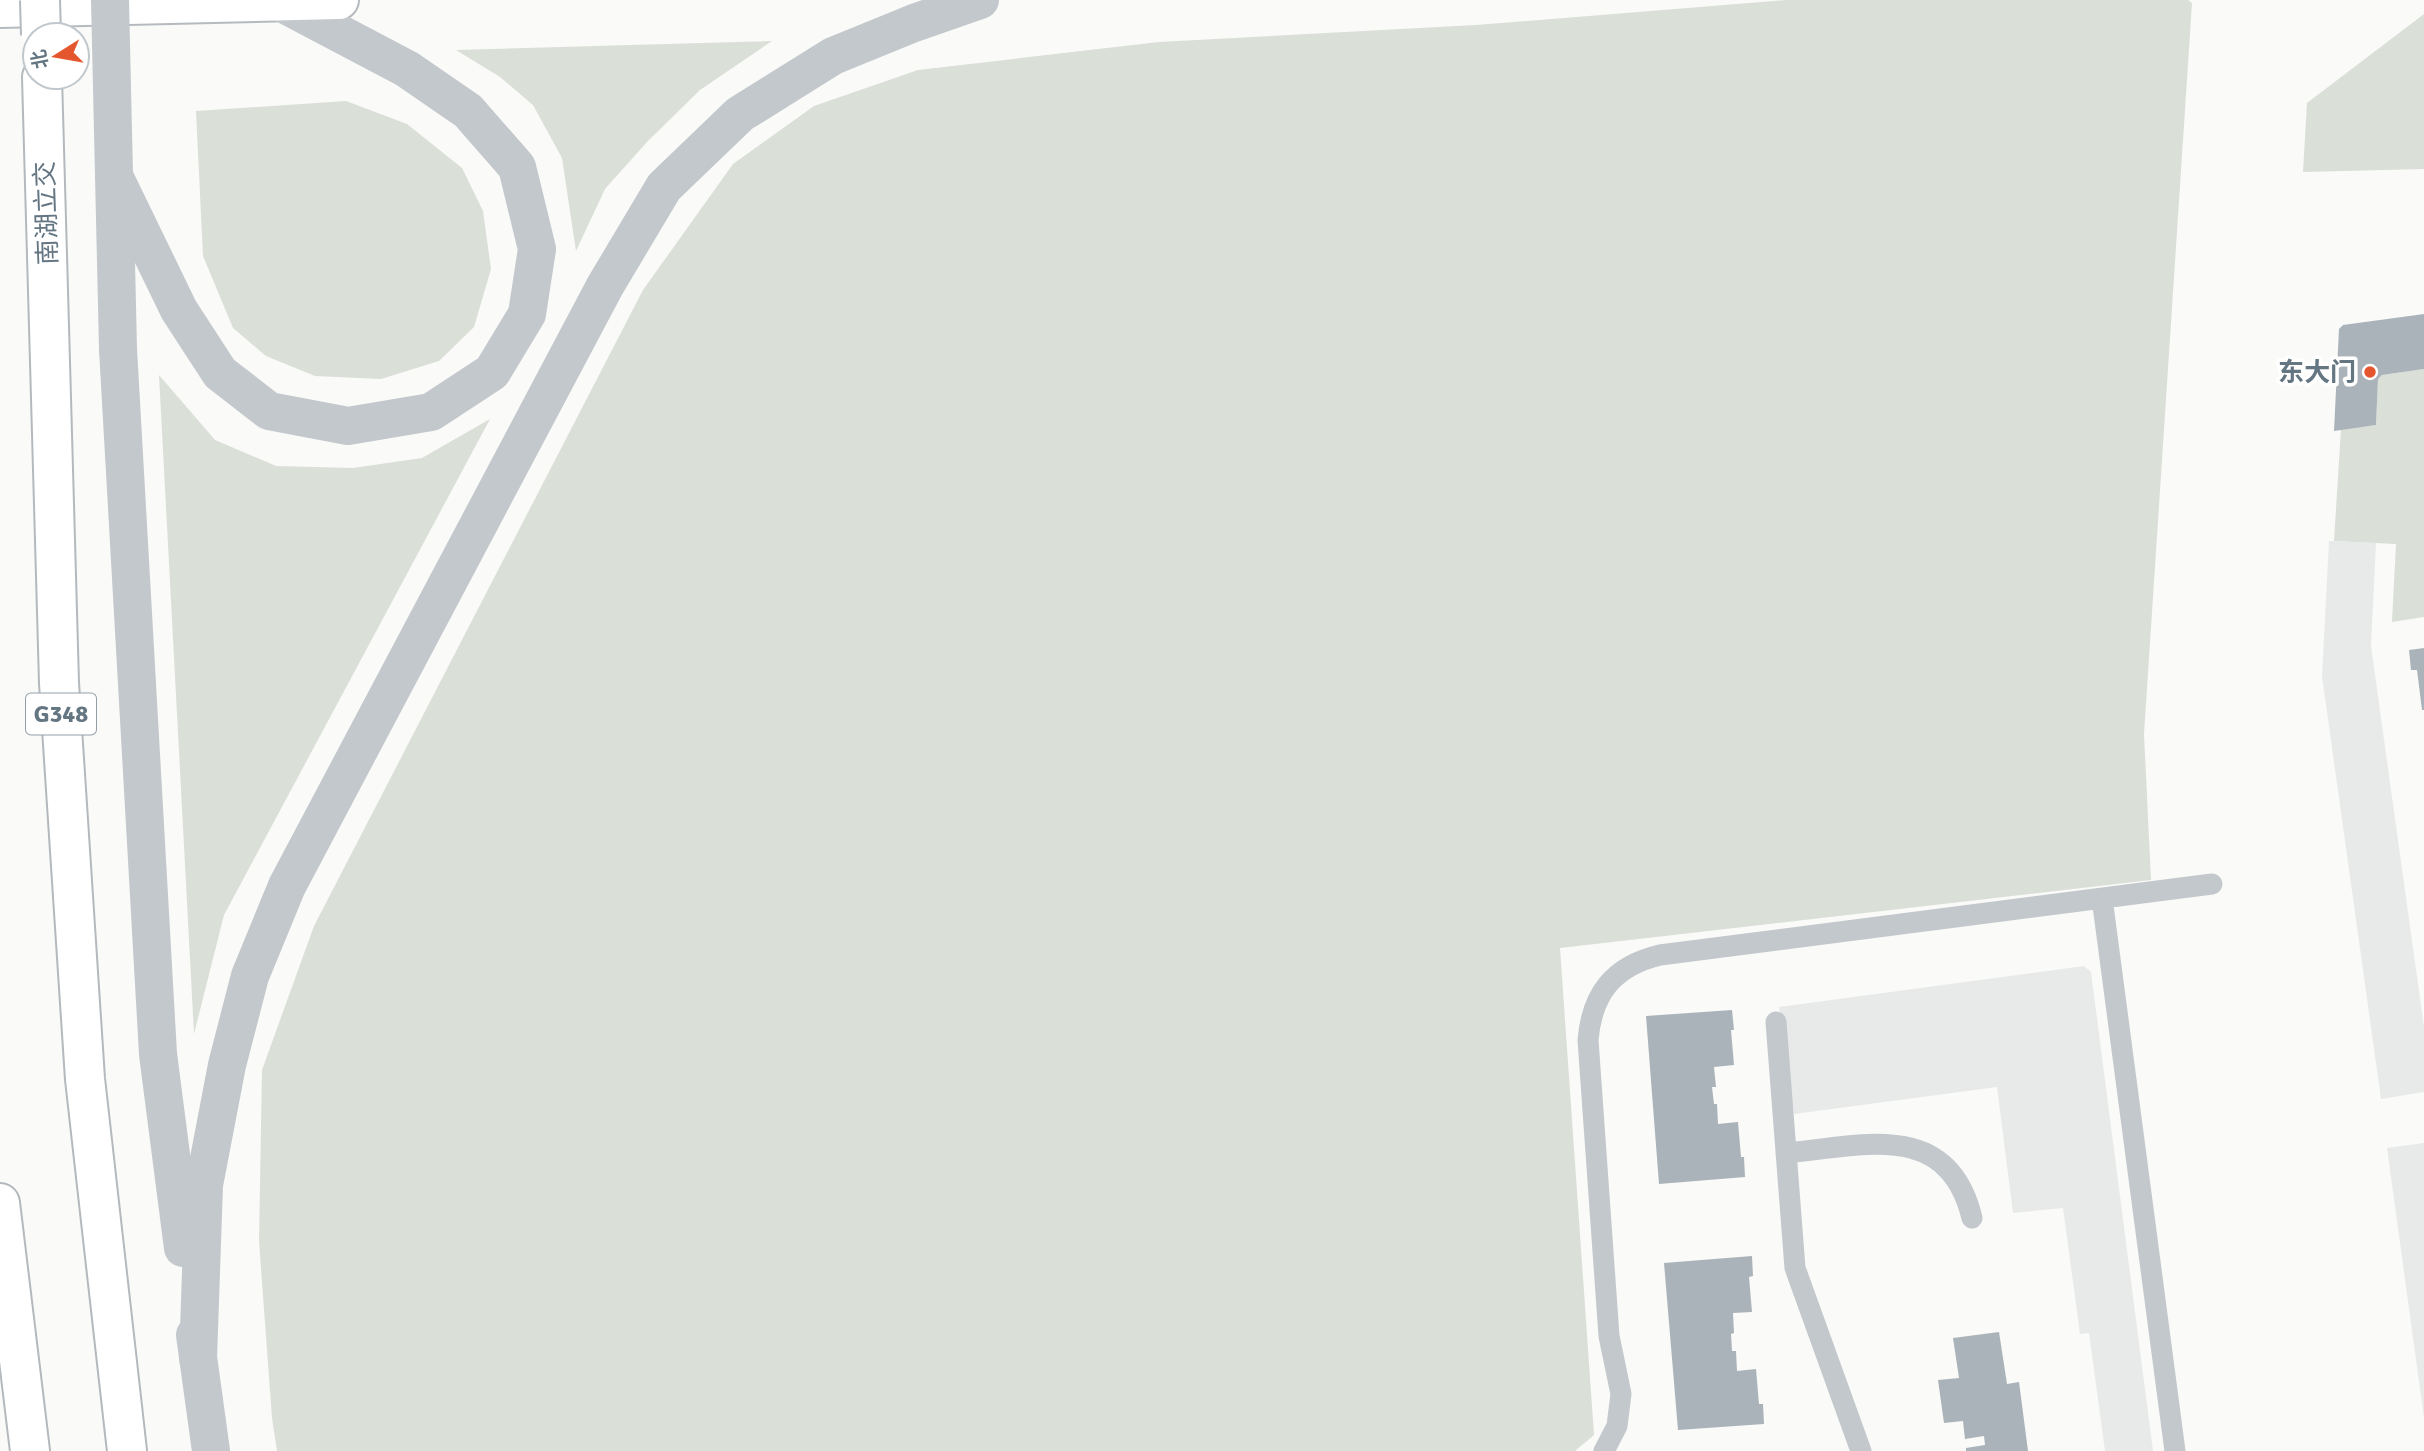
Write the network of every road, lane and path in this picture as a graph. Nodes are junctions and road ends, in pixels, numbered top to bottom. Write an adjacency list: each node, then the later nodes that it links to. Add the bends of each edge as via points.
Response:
1 (40, 0): 7 (main road, bridge)
2 (110, 0): 9 (street, bridge)
3 (339, 0): 5 (main road)
4 (980, 0): 16 (street, via 833,56 740,114 664,187 605,286 287,886 250,976 204,1185)
5 (278, 1): 6 (main road); 9 (street, via 407,69 468,111 517,167 537,249 527,314 492,372 430,411 417,414 348,426 269,411 220,373 178,310)
6 (0, 8)
7 (41, 21)
8 (42, 91): 18 (main road, 南湖立交 / G348, via 59,683 85,1079)
9 (114, 176): 16 (street, bridge, via 118,349 158,1054)
10 (2212, 884): 11 (lane)
11 (2102, 898): 20 (lane, via 1660,955 1633,963 1606,986 1591,1015 1588,1040 1609,1336 1622,1394 1617,1426); 22 (lane)
12 (1776, 1022): 13 (lane)
13 (1786, 1153): 15 (lane, via 1885,1144 1922,1151 1952,1175); 21 (lane, via 1795,1268)
14 (0, 1203): 17 (main road)
15 (1972, 1218)
16 (198, 1359): 19 (street)
17 (30, 1451)
18 (127, 1451)
19 (211, 1451)
20 (1604, 1451)
21 (1861, 1451)
22 (2175, 1451)

